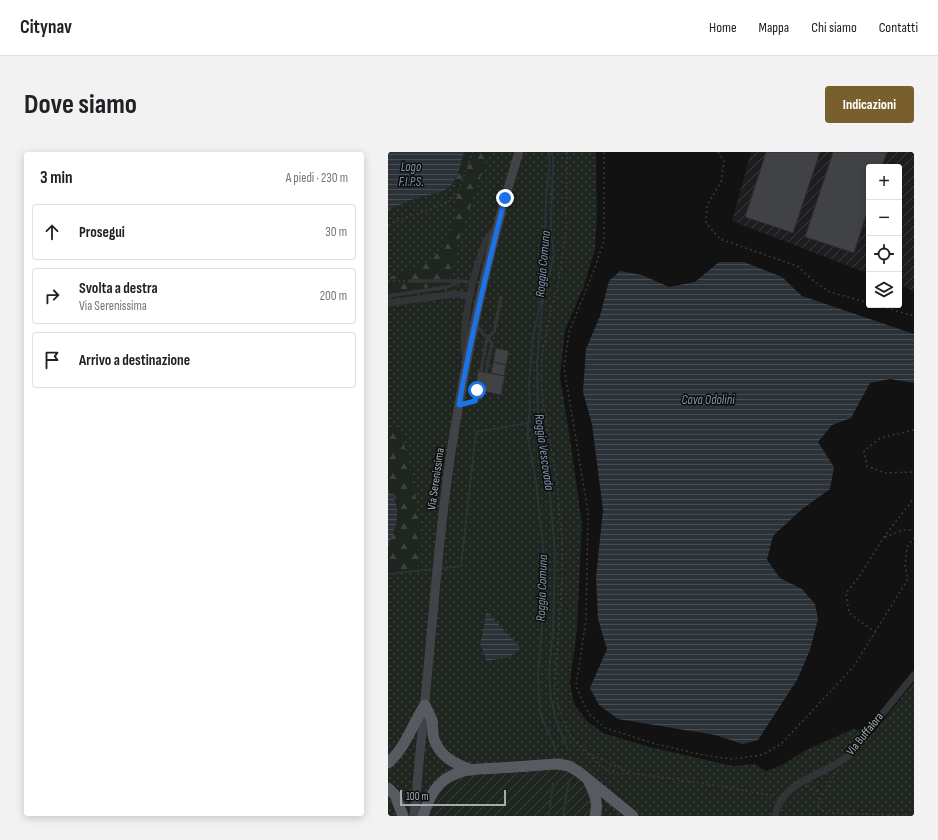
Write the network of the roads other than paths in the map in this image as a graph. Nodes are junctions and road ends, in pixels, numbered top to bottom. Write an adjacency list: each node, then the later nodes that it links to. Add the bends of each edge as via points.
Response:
1 (519, 152): 2 (main road, Via Serenissima)
2 (498, 225): 5 (street, via 486,241); 10 (main road, Via Serenissima)
3 (409, 281): 4 (lane)
4 (462, 281): 5 (lane); 6 (lane, via 446,287)
5 (473, 283): 7 (street)
6 (388, 296)
7 (470, 296): 9 (street, via 455,294); 12 (street, via 464,340)
8 (501, 297): 11 (lane, via 494,332)
9 (388, 303)
10 (475, 324): 11 (lane); 12 (main road, Via Serenissima)
11 (488, 338): 13 (lane); 14 (lane, via 492,342)
12 (466, 363): 18 (main road, Via Serenissima)
13 (481, 371)
14 (486, 372)
15 (477, 390): 17 (lane)
16 (482, 391): 17 (lane, via 480,399)
17 (475, 401): 18 (lane)
18 (459, 405): 20 (main road, Via Serenissima, via 444,506)
19 (914, 674): 30 (street, Via Buffalora, via 849,755 788,792)
20 (425, 706): 21 (highway, via 397,755); 22 (highway, via 432,720 434,739 440,749 455,764); 26 (main road, Via Serenissima)
21 (388, 763)
22 (472, 770): 23 (highway, via 558,764 569,766); 27 (highway, via 453,775 442,782 429,798)
23 (587, 778): 28 (highway, via 594,793); 29 (highway)
24 (388, 788): 25 (highway, via 395,795)
25 (403, 816)
26 (414, 816)
27 (423, 816)
28 (596, 816)
29 (633, 816)
30 (775, 816)

